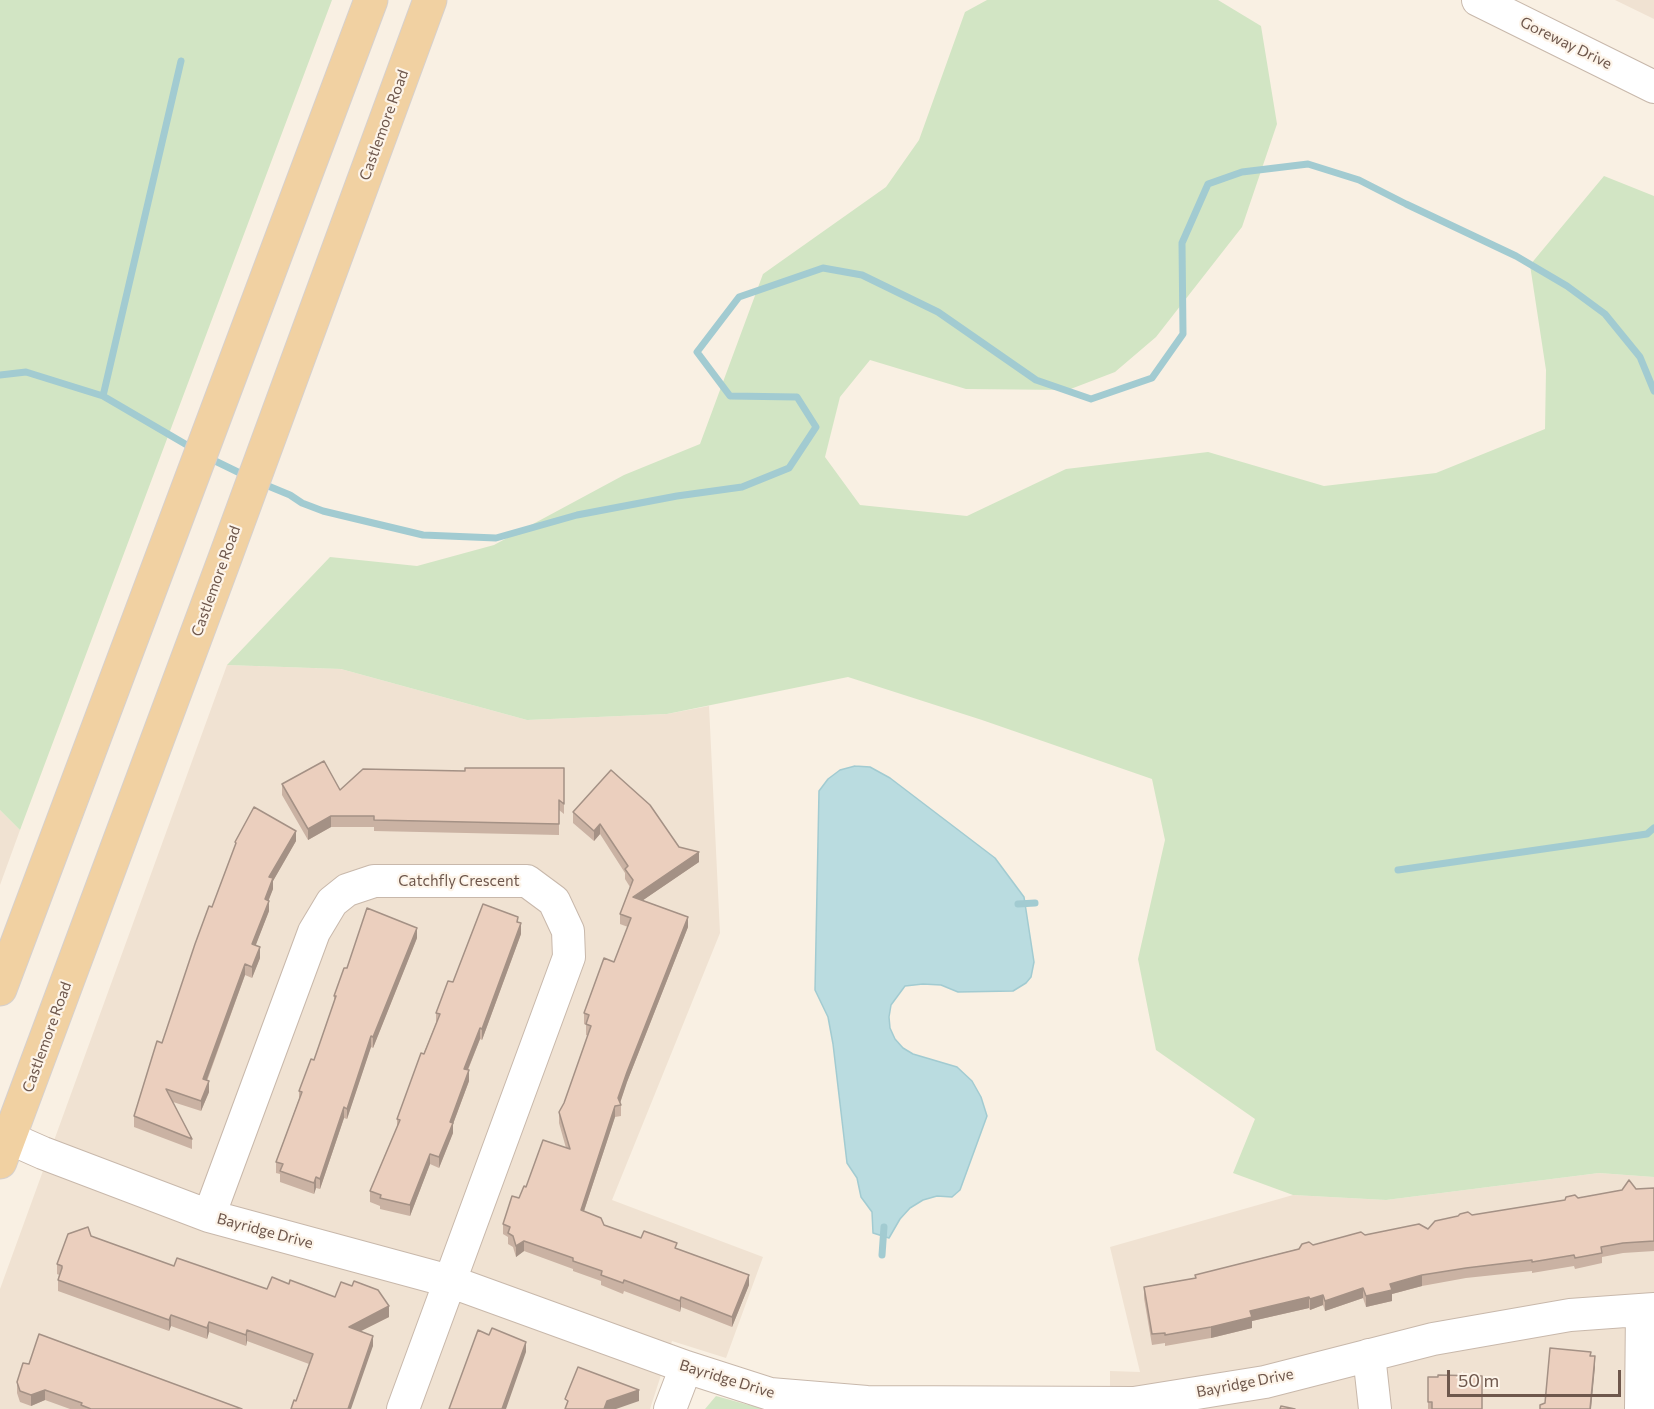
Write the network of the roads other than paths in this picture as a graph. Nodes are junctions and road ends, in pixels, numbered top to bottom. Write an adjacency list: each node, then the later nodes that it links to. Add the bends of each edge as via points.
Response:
1 (371, 0): 5 (main road)
2 (430, 0): 6 (main road, Castlemore Road, via 225,558)
3 (1478, 0): 4 (street, Goreway Drive)
4 (1654, 87)
5 (0, 989)
6 (3, 1144): 7 (street, Bayridge Drive, via 43,1153)
7 (209, 1216): 8 (street, Bayridge Drive); 8 (street, Catchfly Crescent, via 314,932 332,902 347,890 374,881 527,881 554,901 568,931 569,957)
8 (449, 1281): 11 (street, Bayridge Drive); 13 (street, Catchfly Crescent)
9 (1648, 1309): 10 (street, Bayridge Drive, via 1570,1315); 16 (street)
10 (1369, 1355): 12 (street, Bayridge Drive, via 1265,1382); 15 (street)
11 (686, 1367): 12 (street, Bayridge Drive, via 770,1394 867,1402); 14 (street)
12 (1094, 1406)
13 (403, 1409)
14 (670, 1409)
15 (1375, 1409)
16 (1641, 1409)

